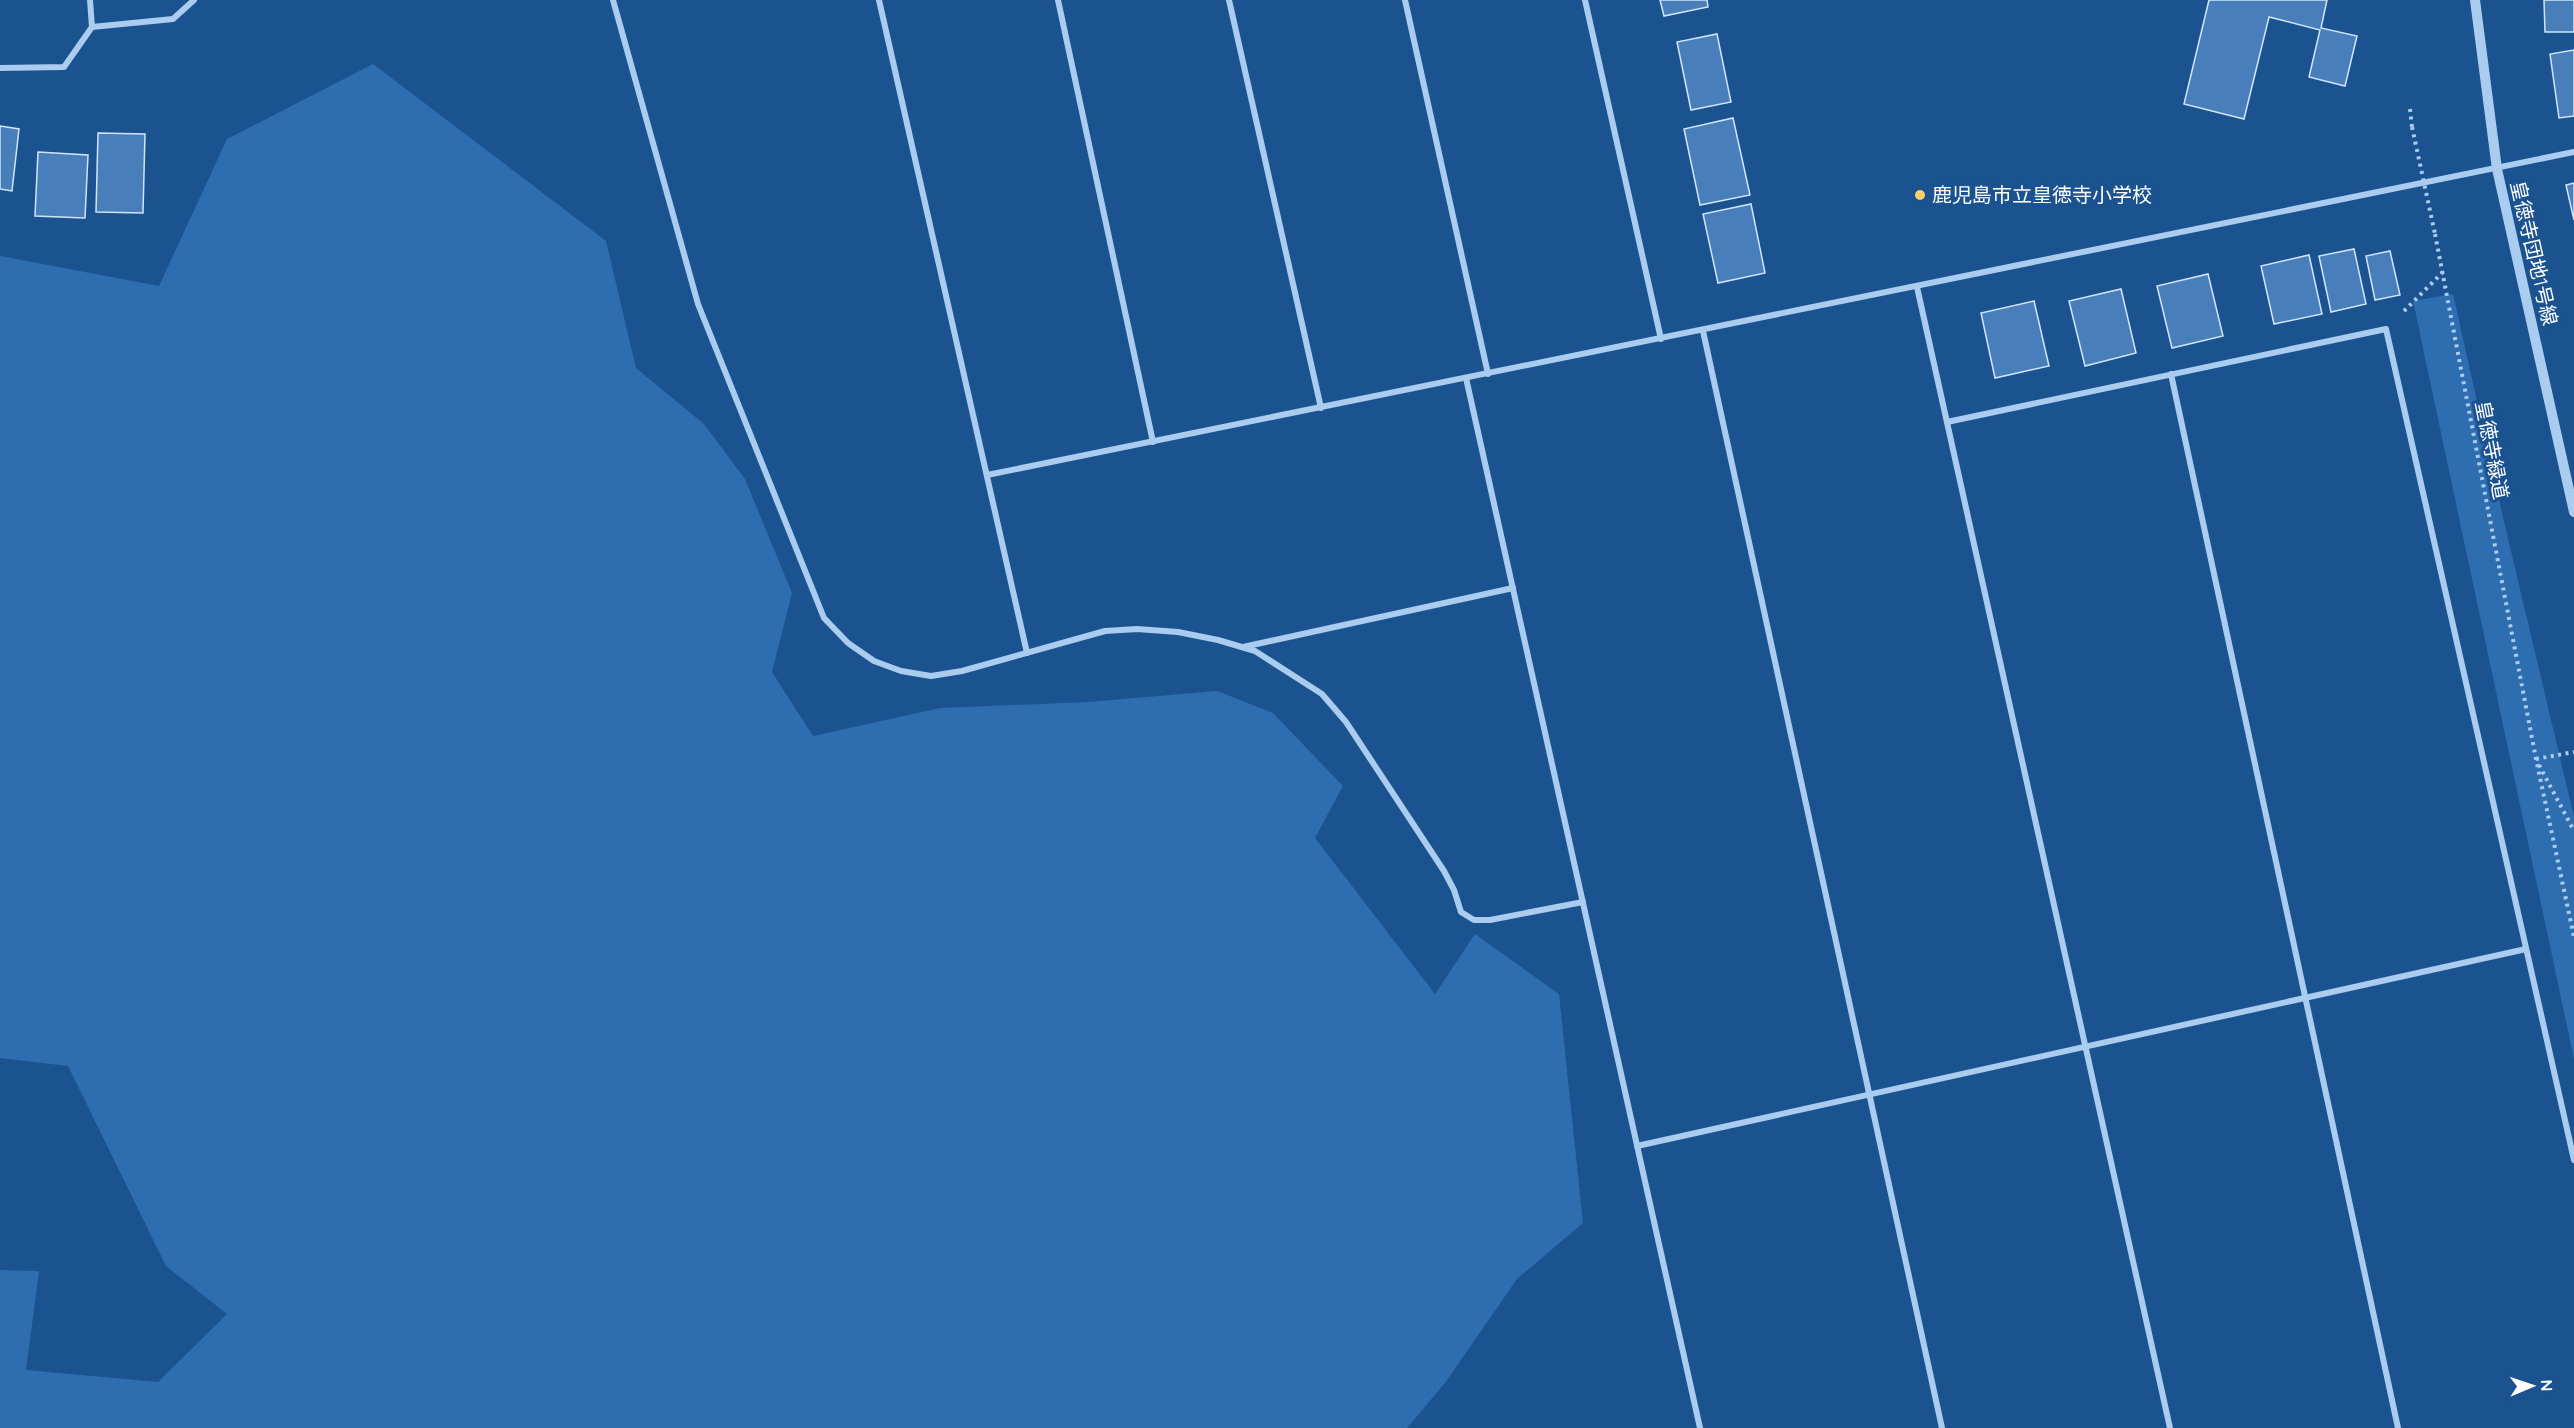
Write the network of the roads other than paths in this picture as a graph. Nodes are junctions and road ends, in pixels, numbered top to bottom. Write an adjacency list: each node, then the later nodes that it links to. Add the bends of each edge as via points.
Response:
1 (90, 0): 10 (street)
2 (194, 0): 10 (street, via 173,19)
3 (613, 0): 27 (street, via 698,304 824,618 874,662 901,671 931,676)
4 (879, 0): 23 (street)
5 (1058, 0): 22 (street)
6 (1229, 0): 20 (street)
7 (1405, 0): 17 (street)
8 (1585, 0): 16 (street)
9 (2475, 0): 13 (street, 皇徳寺団地1号線)
10 (92, 27): 11 (street, via 64,68)
11 (0, 68)
12 (2574, 152): 13 (street)
13 (2497, 169): 14 (street); 24 (street, 皇徳寺団地1号線)
14 (1917, 287): 15 (street); 21 (street)
15 (1703, 331): 16 (street); 32 (street)
16 (1661, 339): 17 (street)
17 (1488, 374): 19 (street)
18 (2171, 374): 21 (street); 29 (street, via 2386,329); 30 (street)
19 (1466, 378): 20 (street); 25 (street)
20 (1321, 408): 22 (street)
21 (1947, 422): 31 (street)
22 (1153, 442): 23 (street)
23 (987, 475): 27 (street)
24 (2574, 512)
25 (1512, 588): 26 (street); 28 (street)
26 (1242, 647): 27 (street, via 1178,632 1137,629 1106,631); 28 (street, via 1255,651 1322,694 1346,722 1444,870 1461,912 1474,920 1490,920)
27 (1027, 653)
28 (1583, 902): 33 (street)
29 (2526, 949): 30 (street); 34 (street)
30 (2305, 998): 31 (street); 38 (street)
31 (2085, 1047): 32 (street); 37 (street)
32 (1870, 1095): 33 (street); 36 (street)
33 (1637, 1146): 35 (street)
34 (2574, 1160)
35 (1700, 1428)
36 (1942, 1428)
37 (2170, 1428)
38 (2398, 1428)

